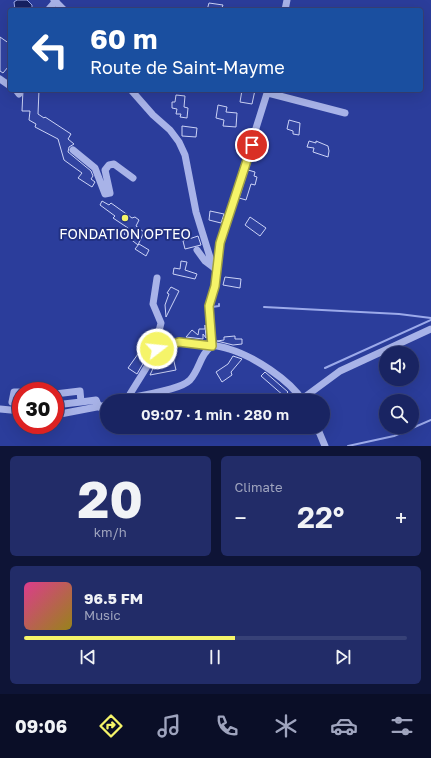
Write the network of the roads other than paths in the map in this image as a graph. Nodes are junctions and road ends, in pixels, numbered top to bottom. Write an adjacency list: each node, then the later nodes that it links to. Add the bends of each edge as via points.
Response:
1 (134, 92): 8 (street, via 179,142 185,155 196,212)
2 (268, 92): 8 (street)
3 (272, 92): 4 (street)
4 (345, 113)
5 (73, 150): 6 (street, via 95,168 106,194 110,193 105,170 109,165 114,164)
6 (133, 178)
7 (198, 250): 8 (street, via 205,261)
8 (214, 268): 12 (street, via 215,286 209,306)
9 (158, 278): 11 (street, via 153,304 162,323 155,347 160,349)
10 (431, 330): 17 (street, via 340,371)
11 (172, 346): 12 (street, via 179,339); 14 (street, via 153,357)
12 (212, 346): 15 (street, via 207,349 194,374 184,385); 16 (street, via 230,349 269,369)
13 (64, 393): 18 (street, via 80,391)
14 (130, 394)
15 (147, 394)
16 (298, 394)
17 (311, 394)
18 (81, 400): 19 (street); 20 (street); 21 (street, via 96,400)
19 (64, 401)
20 (64, 403)
21 (99, 407): 24 (street)
22 (0, 409): 23 (street)
23 (12, 410)
24 (64, 413)
25 (321, 434): 26 (street)
26 (325, 446)

